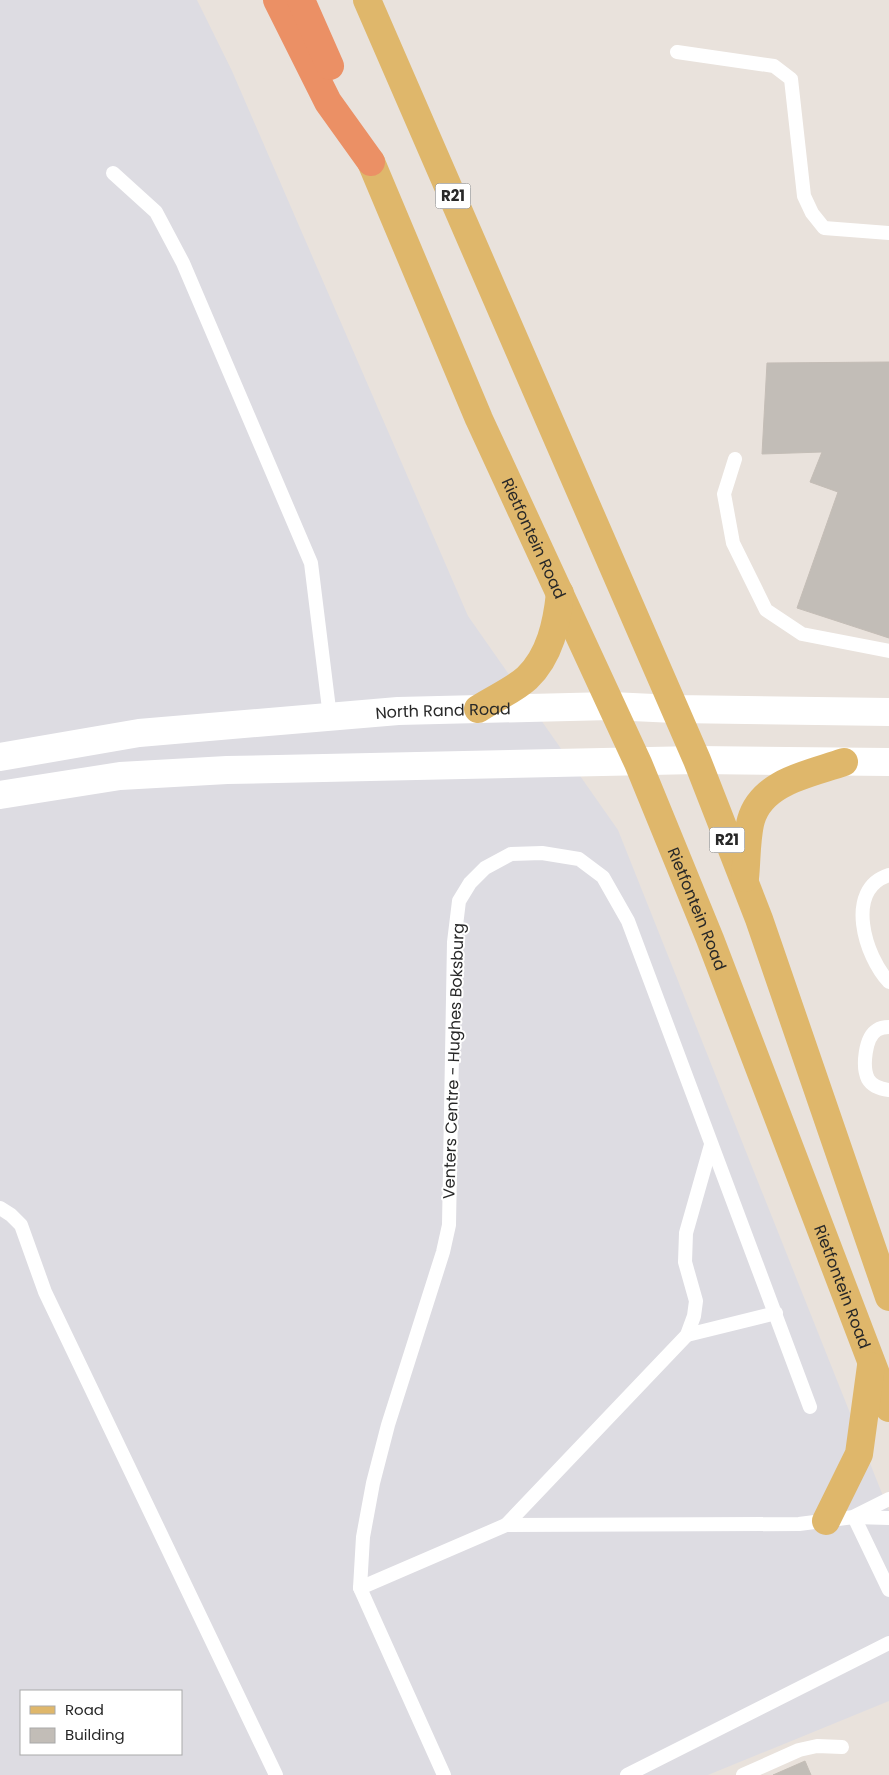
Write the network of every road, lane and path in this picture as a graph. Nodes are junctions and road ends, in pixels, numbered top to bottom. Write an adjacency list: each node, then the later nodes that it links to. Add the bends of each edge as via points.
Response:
1 (278, 0): 5 (highway, via 328,102)
2 (301, 0): 5 (highway)
3 (367, 0): 13 (main road, R21)
4 (677, 52): 7 (lane, via 774,66 790,79 804,196 812,213 824,228)
5 (371, 162): 9 (main road, Rietfontein Road, via 480,419)
6 (113, 173): 15 (lane, via 156,212 183,263 311,563)
7 (889, 233)
8 (735, 459): 10 (lane, via 724,494 733,543 766,610 802,634)
9 (560, 593): 11 (main road, Rietfontein Road); 12 (main road, via 557,616 545,654 527,678)
10 (889, 652)
11 (612, 706): 12 (main road, North Rand Road); 13 (main road, North Rand Road); 20 (main road, Rietfontein Road)
12 (478, 709): 15 (main road, North Rand Road)
13 (676, 709): 14 (main road, North Rand Road); 17 (main road, R21)
14 (889, 712)
15 (330, 717): 16 (main road, North Rand Road, via 139,733)
16 (0, 757)
17 (697, 760): 18 (main road); 20 (main road); 23 (main road, R21)
18 (844, 762): 19 (main road); 23 (main road, via 778,785 757,804 750,821)
19 (889, 762)
20 (638, 763): 21 (main road, via 227,770 120,776); 32 (main road, Rietfontein Road, via 710,939)
21 (0, 795)
22 (889, 876): 24 (lane, via 870,886 863,898 863,915 865,937 873,959)
23 (744, 885): 29 (main road, R21)
24 (889, 982)
25 (889, 1027): 26 (lane, via 878,1029 870,1036 866,1069 868,1079 876,1087)
26 (889, 1090)
27 (711, 1145): 30 (lane, Venters Centre - Hughes Boksburg); 31 (lane, via 686,1233 685,1262 696,1301); 40 (lane, Venters Centre - Hughes Boksburg, via 628,921 603,877 579,859 542,853 511,854 485,868 459,901 454,942 449,1225 373,1483 363,1537)
28 (0, 1208): 44 (lane, via 21,1225 45,1292)
29 (889, 1297)
30 (776, 1313): 31 (lane); 33 (lane, Venters Centre - Hughes Boksburg)
31 (687, 1335): 39 (lane)
32 (872, 1364): 34 (main road, Rietfontein Road); 38 (main road, via 859,1454)
33 (810, 1407)
34 (889, 1408)
35 (889, 1499): 36 (lane)
36 (854, 1517): 37 (lane); 38 (lane); 41 (lane)
37 (889, 1518)
38 (826, 1521): 39 (lane, via 799,1524)
39 (506, 1525): 40 (lane)
40 (360, 1588): 45 (lane)
41 (889, 1590)
42 (889, 1643): 46 (lane)
43 (842, 1747): 47 (lane, via 817,1746 799,1750)
44 (276, 1775)
45 (444, 1775)
46 (627, 1775)
47 (743, 1775)

